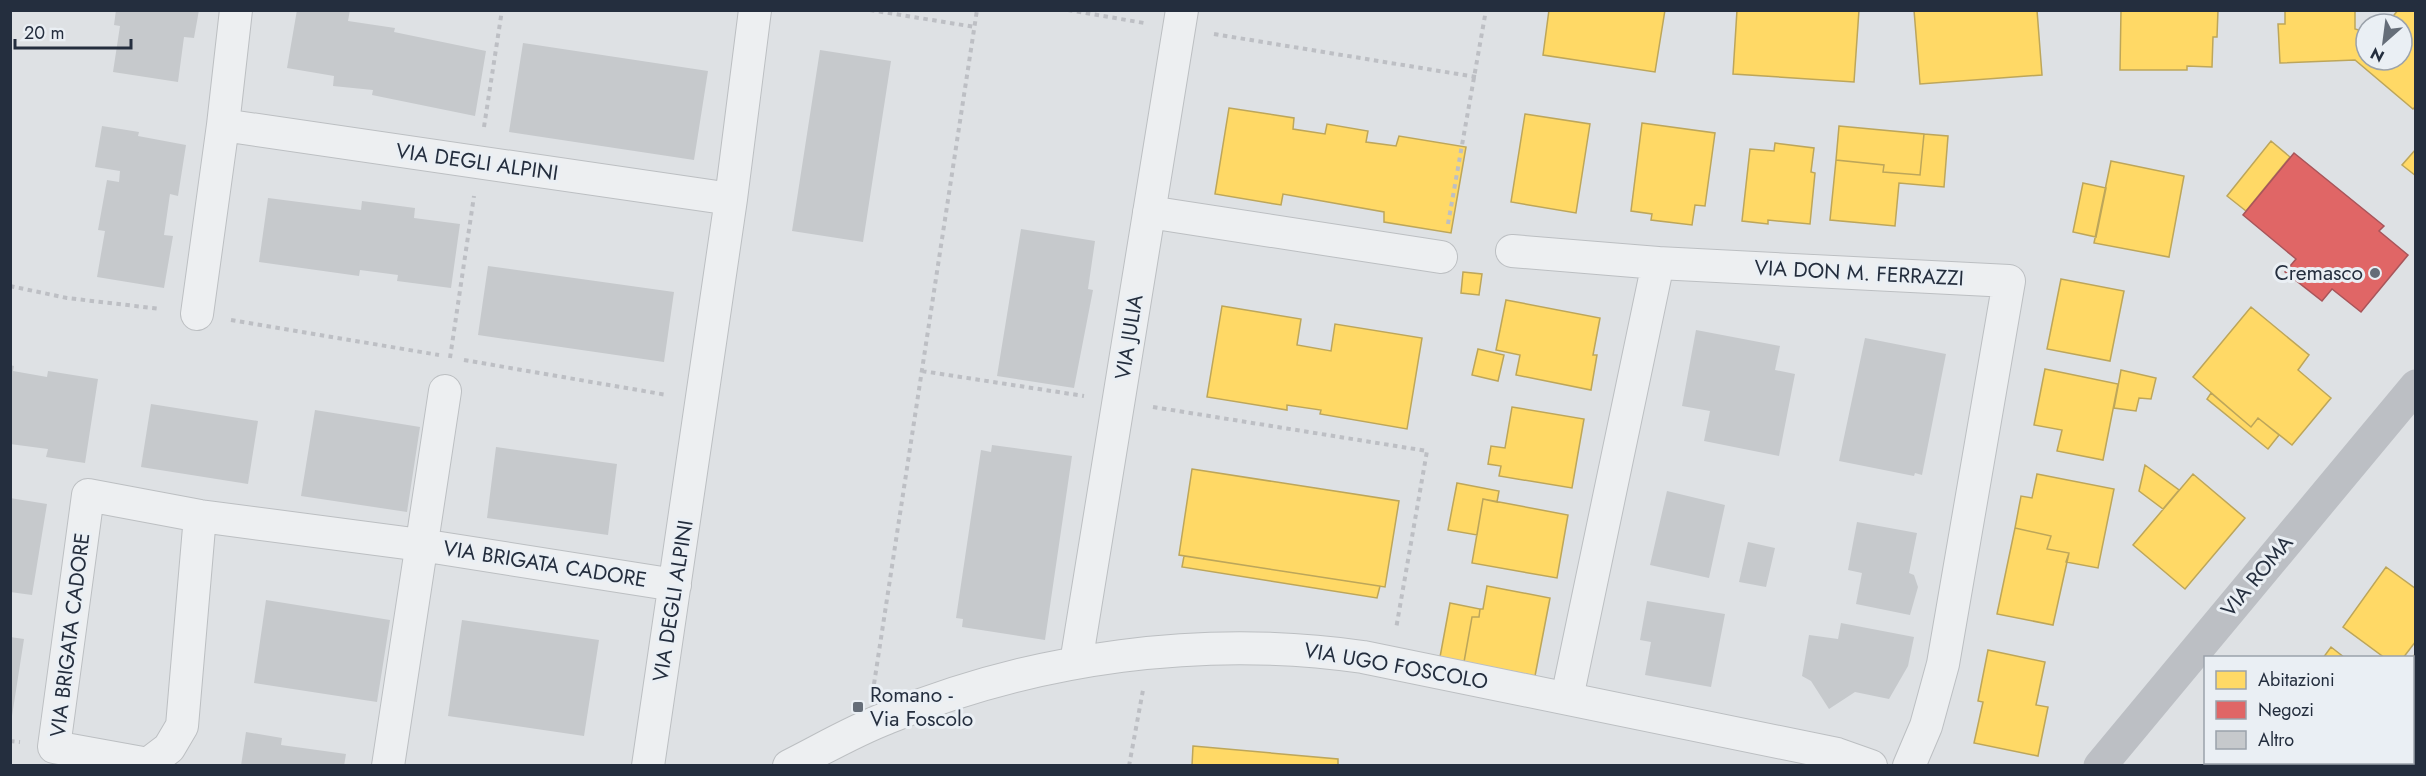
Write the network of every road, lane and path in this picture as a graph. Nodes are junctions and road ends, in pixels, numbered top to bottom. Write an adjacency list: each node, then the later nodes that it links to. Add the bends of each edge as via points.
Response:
1 (236, 10): 11 (street)
2 (502, 10): 12 (path)
3 (756, 10): 13 (street, VIA DEGLI ALPINI)
4 (870, 10): 9 (path)
5 (977, 10): 9 (path)
6 (1068, 10): 8 (path)
7 (1486, 10): 10 (path)
8 (1180, 20): 10 (path); 14 (street, VIA JULIA)
9 (975, 27): 21 (path)
10 (1476, 78): 16 (path)
11 (224, 124): 12 (street, VIA DEGLI ALPINI); 19 (street)
12 (479, 162): 13 (street, VIA DEGLI ALPINI); 20 (path)
13 (731, 199): 24 (street, VIA DEGLI ALPINI)
14 (1149, 212): 16 (street); 25 (street, VIA JULIA)
15 (1512, 251): 17 (street)
16 (1442, 257)
17 (1658, 263): 32 (street); 39 (street, VIA DON M. FERRAZZI, via 2009,281 1943,664 1926,726)
18 (10, 286): 19 (path, via 67,298)
19 (197, 314): 20 (path)
20 (450, 357): 23 (path); 24 (path)
21 (922, 371): 25 (path); 33 (path, via 873,691)
22 (2415, 386): 40 (main road, VIA ROMA)
23 (445, 392): 27 (street)
24 (702, 401): 28 (street, VIA DEGLI ALPINI)
25 (1118, 402): 30 (path, via 1427,451); 31 (street, VIA JULIA)
26 (200, 516): 26 (street, VIA BRIGATA CADORE, via 88,495 54,747 148,764 170,748 182,726); 27 (street, VIA BRIGATA CADORE)
27 (422, 545): 28 (street, VIA BRIGATA CADORE); 34 (street)
28 (675, 585): 35 (street, VIA DEGLI ALPINI)
29 (1150, 653): 30 (street, VIA UGO FOSCOLO, via 1243,646 1294,648); 31 (street, VIA UGO FOSCOLO); 37 (path)
30 (1390, 662): 32 (street, VIA UGO FOSCOLO)
31 (1076, 663): 33 (street, VIA UGO FOSCOLO, via 984,684)
32 (1567, 699): 38 (street, VIA UGO FOSCOLO, via 1837,754)
33 (886, 718): 36 (street, VIA UGO FOSCOLO)
34 (388, 765)
35 (648, 765)
36 (789, 765)
37 (1128, 765)
38 (1871, 765)
39 (1909, 765)
40 (2100, 765)

